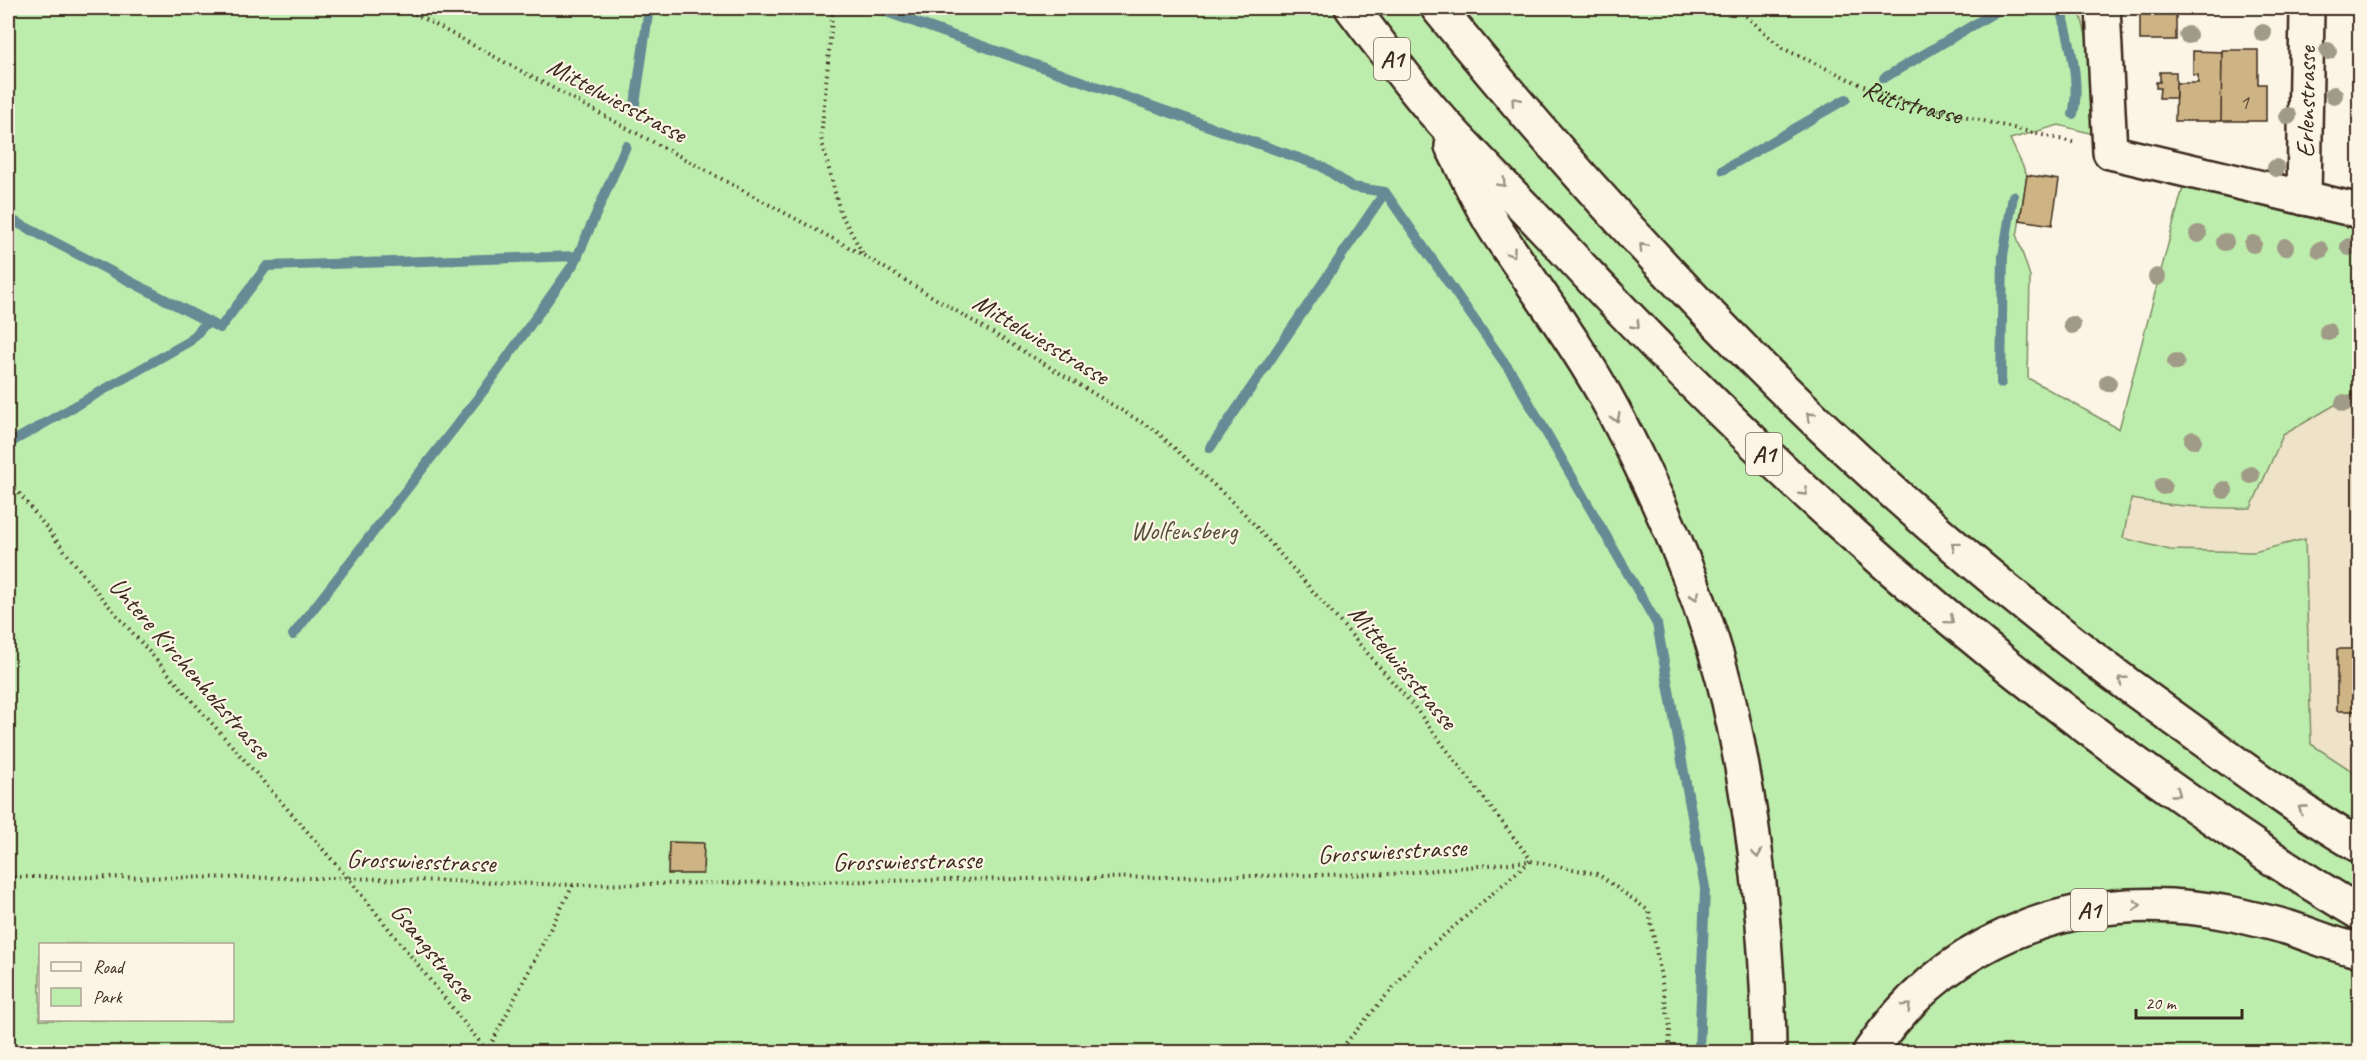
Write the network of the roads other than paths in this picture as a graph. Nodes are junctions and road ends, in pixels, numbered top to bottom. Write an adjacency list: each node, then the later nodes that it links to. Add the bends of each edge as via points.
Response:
1 (1352, 8): 5 (main road, A1)
2 (1438, 8): 8 (main road, A1, one-way to 2, via 2218,750 2067,638 1854,457 1656,261 1532,122)
3 (2103, 8): 6 (main road, via 2110,152)
4 (2307, 8): 6 (main road, Erlenstrasse)
5 (1433, 110): 9 (main road, A1, one-way to 9, via 1678,370 1885,565 2021,678 2109,744 2253,845); 11 (main road, A1, one-way to 11, via 1497,231 1547,302 1612,409 1689,579 1728,700 1753,829 1765,927)
6 (2304, 198): 7 (main road)
7 (2360, 211)
8 (2357, 844)
9 (2356, 910)
10 (2356, 950): 12 (main road, A1, one-way to 10, via 1901,1014 1971,954 2013,932 2060,915 2116,905 2173,904 2275,924)
11 (1769, 1053)
12 (1870, 1053)

